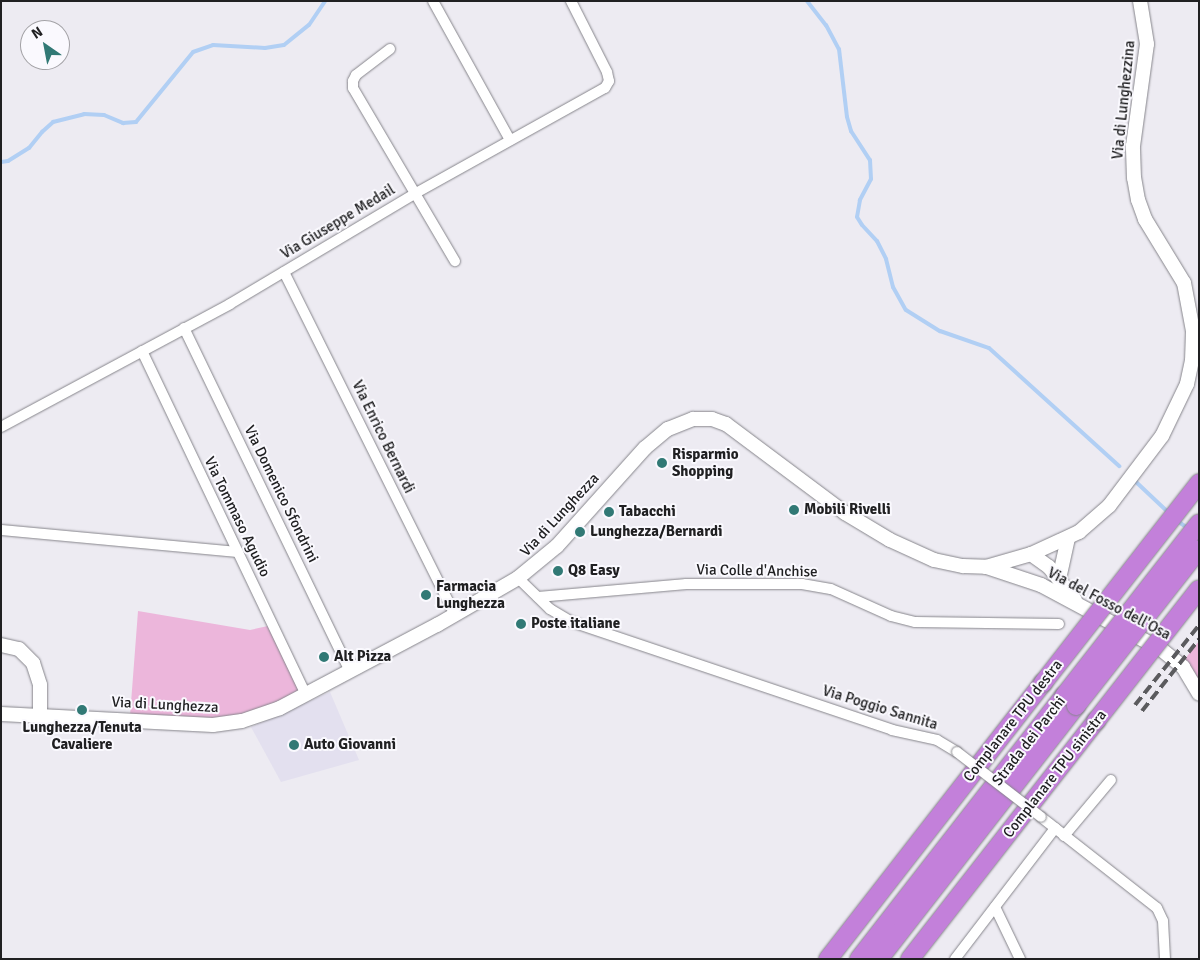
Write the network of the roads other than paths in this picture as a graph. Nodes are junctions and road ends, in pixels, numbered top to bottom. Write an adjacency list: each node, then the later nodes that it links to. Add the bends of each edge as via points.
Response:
1 (433, 1): 5 (street)
2 (571, 1): 5 (street, Via Giuseppe Medail, via 608,72 608,84)
3 (1140, 1): 9 (street, Via di Lunghezzina, via 1147,44 1133,146 1134,184 1145,219)
4 (390, 49): 6 (street, via 356,75 353,88)
5 (510, 140): 6 (street, Via Giuseppe Medail)
6 (416, 193): 7 (street); 8 (street, Via Giuseppe Medail)
7 (455, 261)
8 (284, 272): 11 (street, Via Giuseppe Medail); 30 (street, Via Enrico Bernardi)
9 (1184, 283): 10 (street); 12 (street, Via di Lunghezzina)
10 (1199, 294)
11 (184, 328): 13 (street, Via Giuseppe Medail); 33 (street, Via Domenico Sfondrini)
12 (1197, 330): 14 (street, Via di Lunghezzina)
13 (142, 351): 15 (street, Via Giuseppe Medail); 21 (street, Via Tommaso Agudio)
14 (1196, 359): 19 (street, Via di Lunghezzina, via 1179,403 1157,443 1109,506 1089,525)
15 (1, 427)
16 (1199, 483): 43 (highway, Complanare TPU destra, bridge)
17 (1199, 524): 36 (highway, Strada dei Parchi, bridge)
18 (1, 530): 21 (street)
19 (1068, 538): 22 (street, Via di Lunghezzina); 25 (street)
20 (1199, 549): 36 (highway, Strada dei Parchi, bridge)
21 (238, 552): 35 (street, Via Tommaso Agudio)
22 (1031, 554): 23 (street, Via di Lunghezzina); 25 (street); 26 (street)
23 (986, 567): 24 (street, Via di Lunghezza, via 953,565 898,544 834,505 726,424 702,418 682,423 657,437 627,466 557,546); 26 (street, Via del Fosso dell'Osa)
24 (518, 578): 28 (street, Via Poggio Sannita); 30 (street, Via di Lunghezza)
25 (1059, 579): 29 (street)
26 (1041, 585): 29 (street, Via del Fosso dell'Osa)
27 (1199, 589): 46 (highway, Complanare TPU sinistra, bridge)
28 (538, 597): 31 (street, Via Colle d'Anchise, via 686,584 802,584 831,589 891,616 914,622); 40 (street, Via Poggio Sannita, bridge, via 555,612 578,624 888,728 937,740)
29 (1077, 603): 34 (street, Via del Fosso dell'Osa, via 1171,657 1186,670)
30 (455, 615): 33 (street, Via di Lunghezza)
31 (1059, 624)
32 (1, 645): 38 (street, via 19,649 33,663 40,685)
33 (350, 672): 35 (street, Via di Lunghezza)
34 (1199, 694)
35 (306, 695): 38 (street, Via di Lunghezza, via 256,717 213,725)
36 (1070, 701): 44 (highway, Strada dei Parchi); 45 (highway, Strada dei Parchi)
37 (1, 714): 38 (street, Via di Lunghezza)
38 (40, 714)
39 (1111, 780): 41 (street)
40 (1054, 828): 41 (street, Via Poggio Sannita); 42 (street)
41 (1064, 836): 49 (street, Via Poggio Sannita, via 1157,908 1163,921)
42 (995, 907): 47 (street); 48 (street)
43 (828, 959)
44 (859, 959)
45 (879, 959)
46 (910, 959)
47 (955, 959)
48 (1020, 959)
49 (1165, 959)

